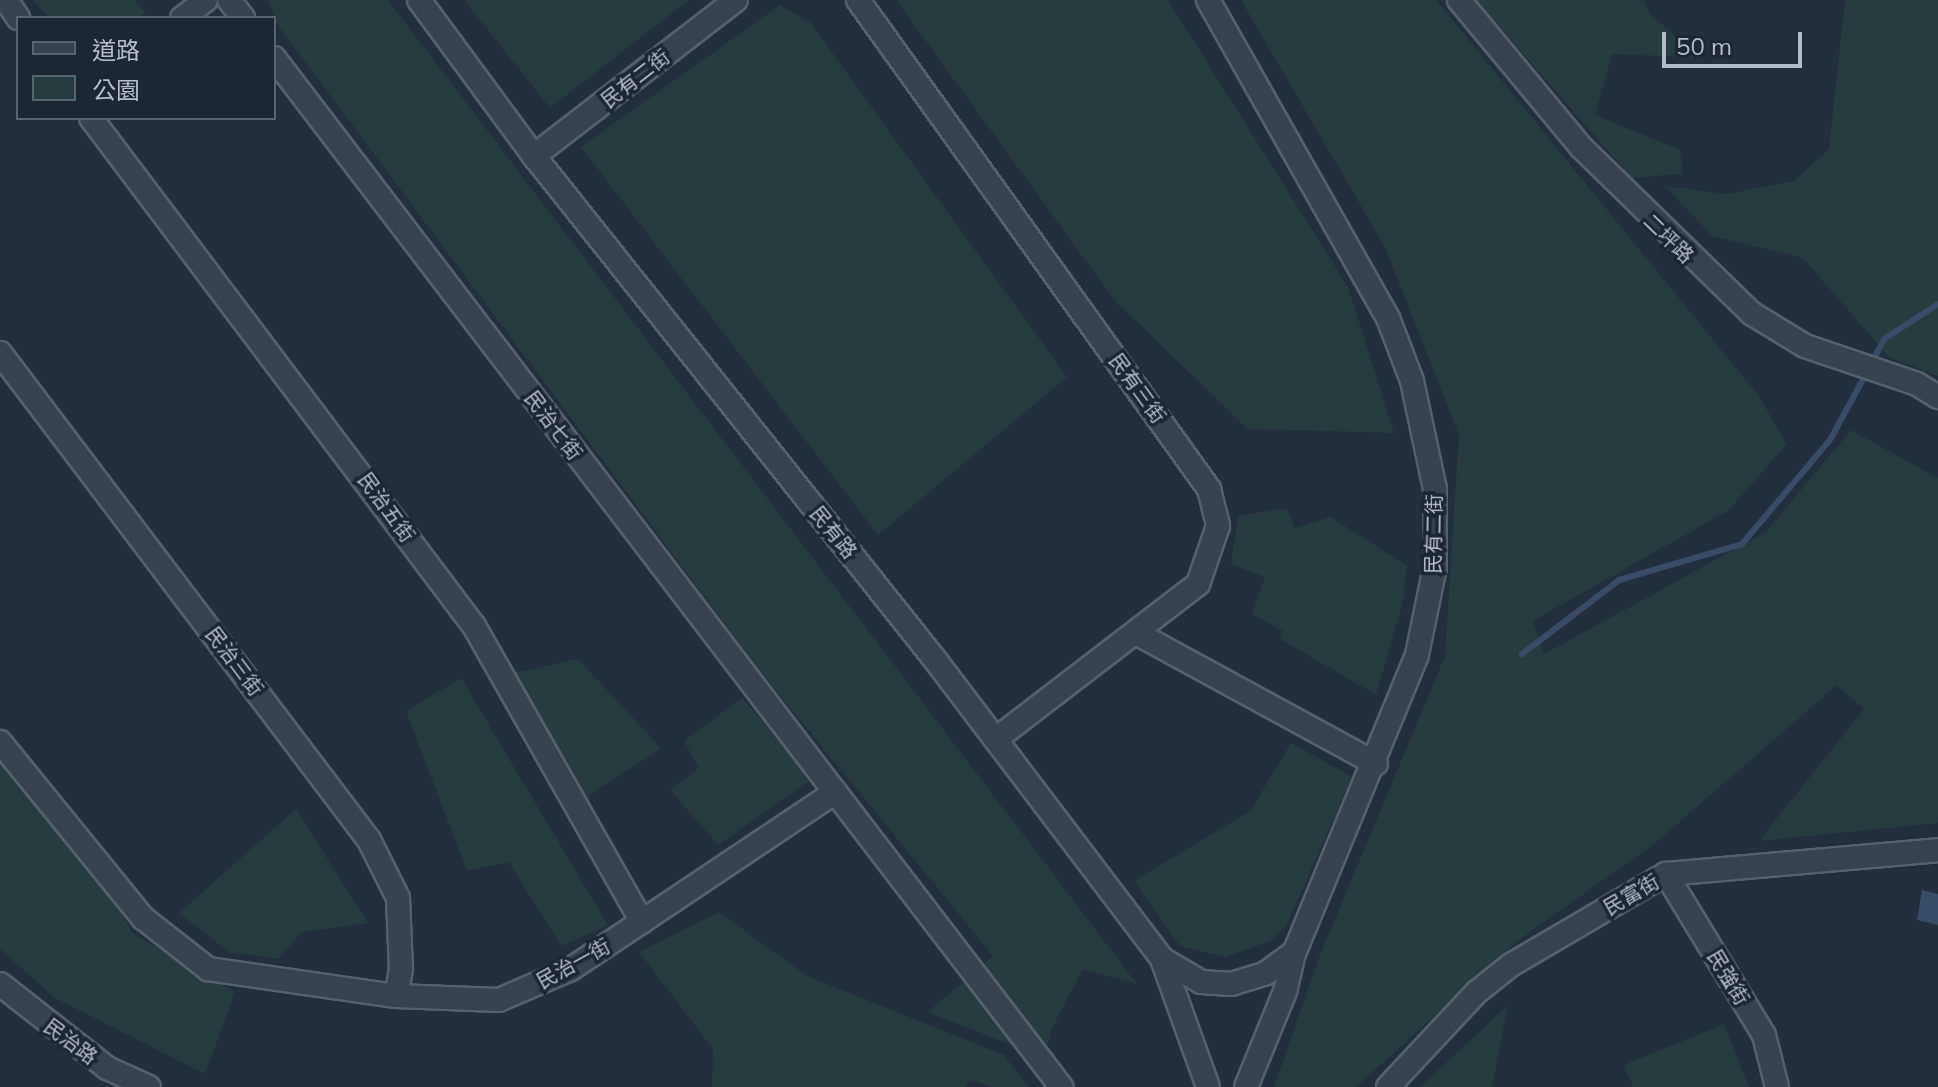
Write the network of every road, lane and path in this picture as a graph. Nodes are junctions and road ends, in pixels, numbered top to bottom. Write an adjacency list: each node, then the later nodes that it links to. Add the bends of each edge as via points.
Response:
1 (206, 0): 8 (street)
2 (229, 0): 9 (street)
3 (419, 0): 12 (street, 民有路)
4 (736, 0): 12 (street, 民有二街)
5 (858, 0): 15 (street, 民有三街, via 1209,489 1218,526 1213,554 1198,584)
6 (1208, 0): 18 (street, 民有二街, via 1388,318 1430,446 1435,567 1425,627)
7 (1459, 0): 14 (street, 二坪路, via 1581,147 1751,313 1805,346 1917,384)
8 (185, 16)
9 (241, 16)
10 (276, 61): 19 (street, 民治七街)
11 (93, 120): 22 (street, 民治五街, via 474,626)
12 (534, 156): 16 (street, 民有路)
13 (0, 353): 26 (street, 民治三街, via 369,840 398,898 401,969)
14 (1938, 397)
15 (1138, 634): 16 (street, 民有三街); 18 (street)
16 (996, 739): 24 (street, 民有路)
17 (0, 742): 26 (street, 民治一街, via 143,918 208,969)
18 (1376, 764): 23 (street, 民有二街)
19 (835, 792): 22 (street, 民治一街); 28 (street)
20 (1938, 850): 21 (street, 民富街)
21 (1666, 874): 31 (street, 民富街, via 1511,965 1477,992); 32 (street, 民強街, via 1764,1035)
22 (642, 922): 26 (street, 民治一街, via 571,969 499,1000)
23 (1294, 953): 24 (street, via 1266,973 1231,984 1201,982); 30 (street, 民有二街, via 1286,989)
24 (1162, 959): 29 (street, 民有路)
25 (0, 984): 27 (street, 民治路, via 107,1068)
26 (396, 996)
27 (149, 1087)
28 (1061, 1087)
29 (1208, 1087)
30 (1246, 1087)
31 (1388, 1087)
32 (1777, 1087)

